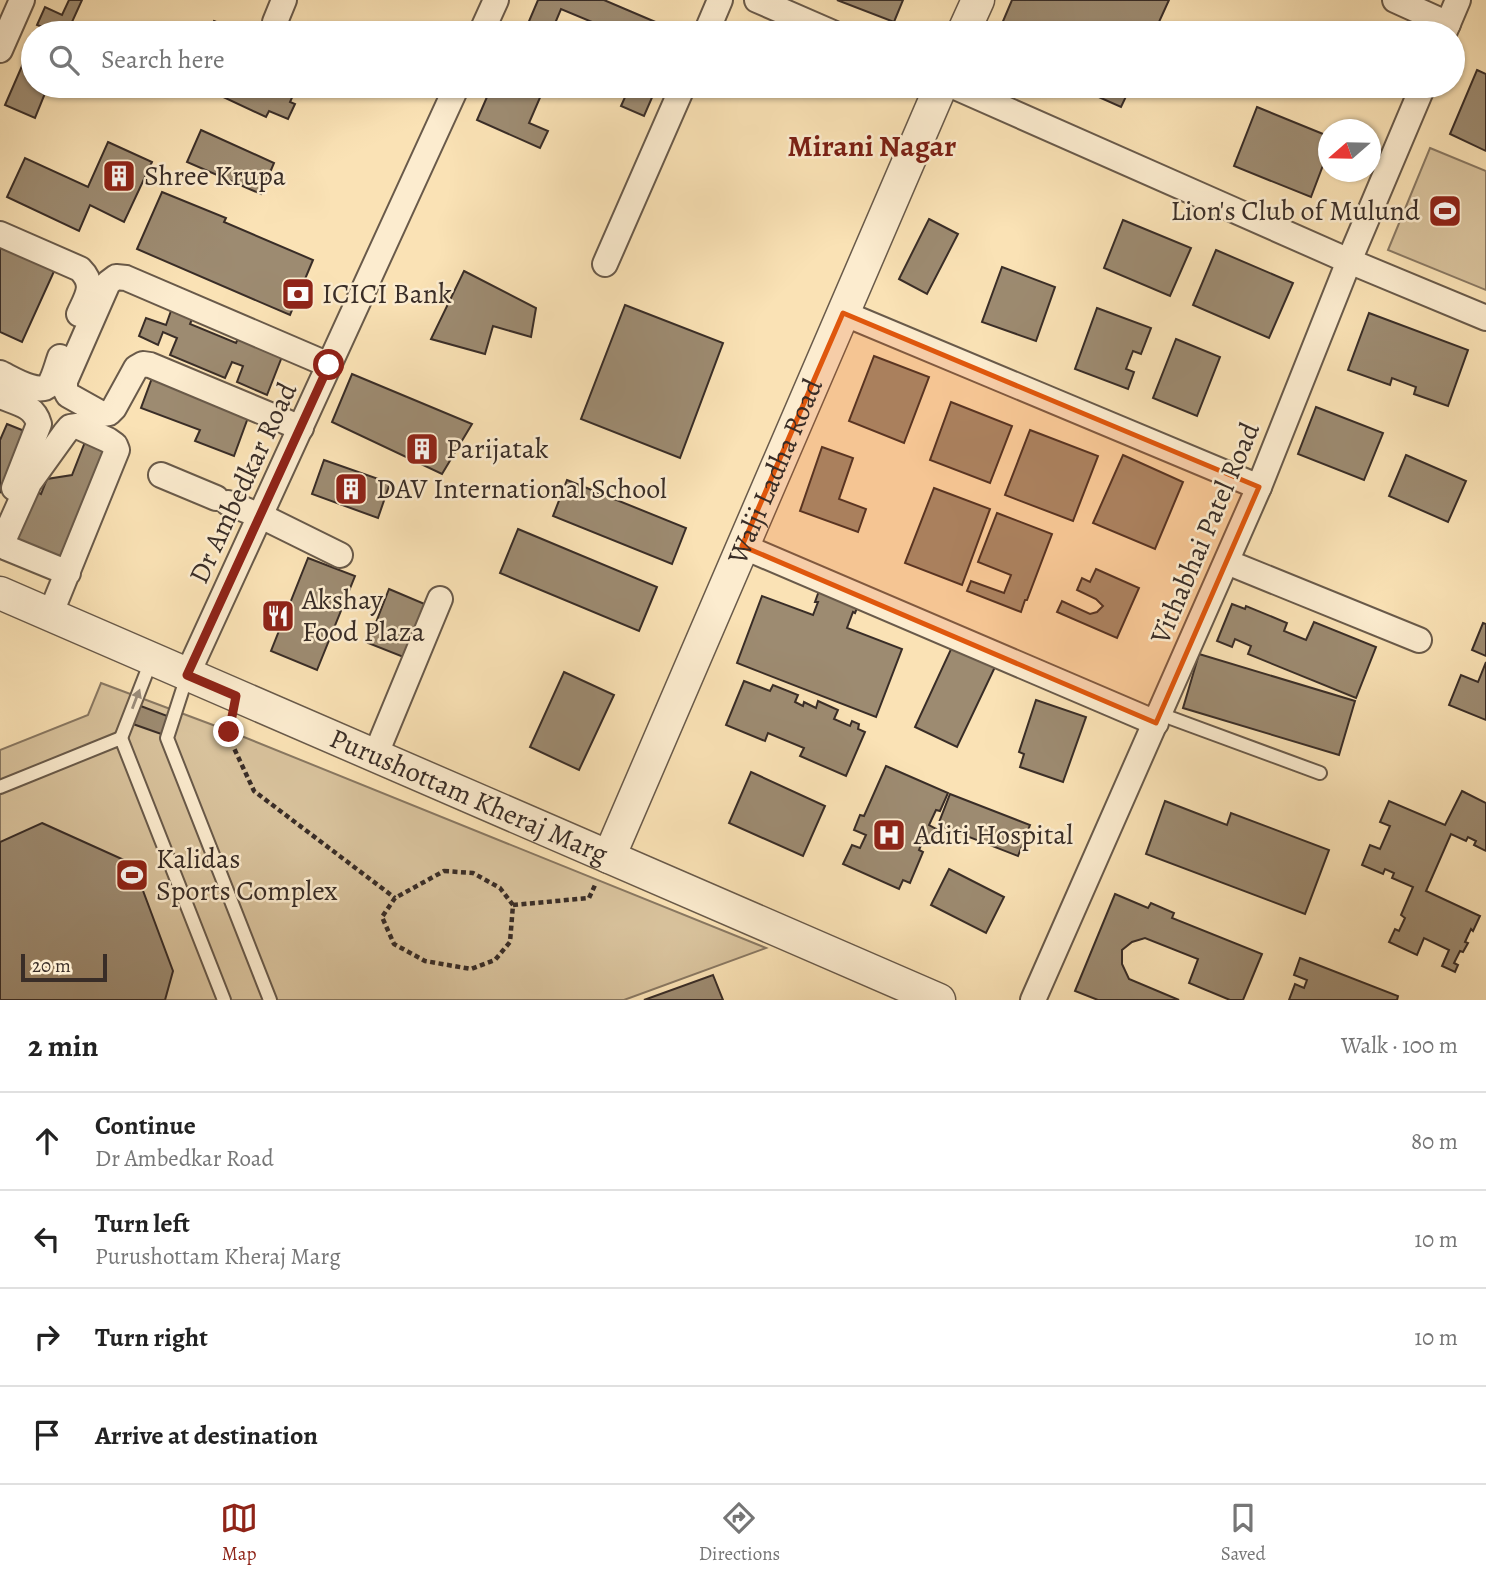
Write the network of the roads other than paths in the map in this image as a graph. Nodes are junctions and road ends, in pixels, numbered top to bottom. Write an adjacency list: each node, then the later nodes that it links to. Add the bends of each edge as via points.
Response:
1 (22, 0): 14 (street)
2 (496, 0): 8 (street)
3 (720, 0): 9 (street)
4 (757, 0): 10 (street)
5 (978, 0): 11 (street)
6 (1395, 0): 12 (street)
7 (1458, 0): 13 (street)
8 (486, 21)
9 (711, 21)
10 (805, 21)
11 (968, 21)
12 (1432, 21)
13 (1449, 21)
14 (0, 50)
15 (451, 98): 25 (street, Dr Ambedkar Road)
16 (678, 98): 22 (street)
17 (936, 98): 23 (street, Walji Ladha Road)
18 (980, 98): 21 (street)
19 (1418, 98): 21 (street, Vithabhai Patel Road)
20 (0, 234): 26 (street, via 80,268 90,282 48,385 35,389)
21 (1349, 261): 24 (street); 30 (street, Vithabhai Patel Road)
22 (605, 264)
23 (843, 313): 30 (street); 34 (street, Walji Ladha Road)
24 (1486, 318)
25 (329, 365): 28 (street, Dr Ambedkar Road); 28 (street, via 116,277 108,284 65,381 68,395 102,414 110,413 136,368 150,365)
26 (0, 373)
27 (0, 397): 32 (street, via 31,408 39,424 6,508)
28 (300, 428): 33 (street, Dr Ambedkar Road)
29 (161, 475): 33 (street)
30 (1259, 487): 36 (street, Vithabhai Patel Road)
31 (104, 507): 40 (street)
32 (0, 511)
33 (261, 516): 35 (street); 43 (street, Dr Ambedkar Road)
34 (742, 546): 44 (street); 49 (street, Walji Ladha Road)
35 (340, 555)
36 (1227, 562): 41 (street); 44 (street, Vithabhai Patel Road)
37 (68, 573): 37 (street, via 117,450 108,440 77,426 65,432 29,483 3,541 8,548); 40 (street)
38 (0, 593): 40 (street, Purushottam Kheraj Marg)
39 (440, 599): 46 (street)
40 (56, 617): 42 (street, Purushottam Kheraj Marg)
41 (1419, 640)
42 (152, 659): 43 (street, Purushottam Kheraj Marg); 45 (lane, one-way to 42)
43 (187, 675): 46 (street, Purushottam Kheraj Marg); 52 (lane, via 167,738)
44 (1158, 719): 47 (lane); 53 (street, Vithabhai Patel Road)
45 (121, 738): 48 (lane); 51 (lane)
46 (375, 756): 49 (street, Purushottam Kheraj Marg)
47 (1320, 773)
48 (0, 787)
49 (609, 857): 50 (street, Purushottam Kheraj Marg)
50 (920, 996)
51 (224, 1000)
52 (270, 1000)
53 (1033, 1000)

